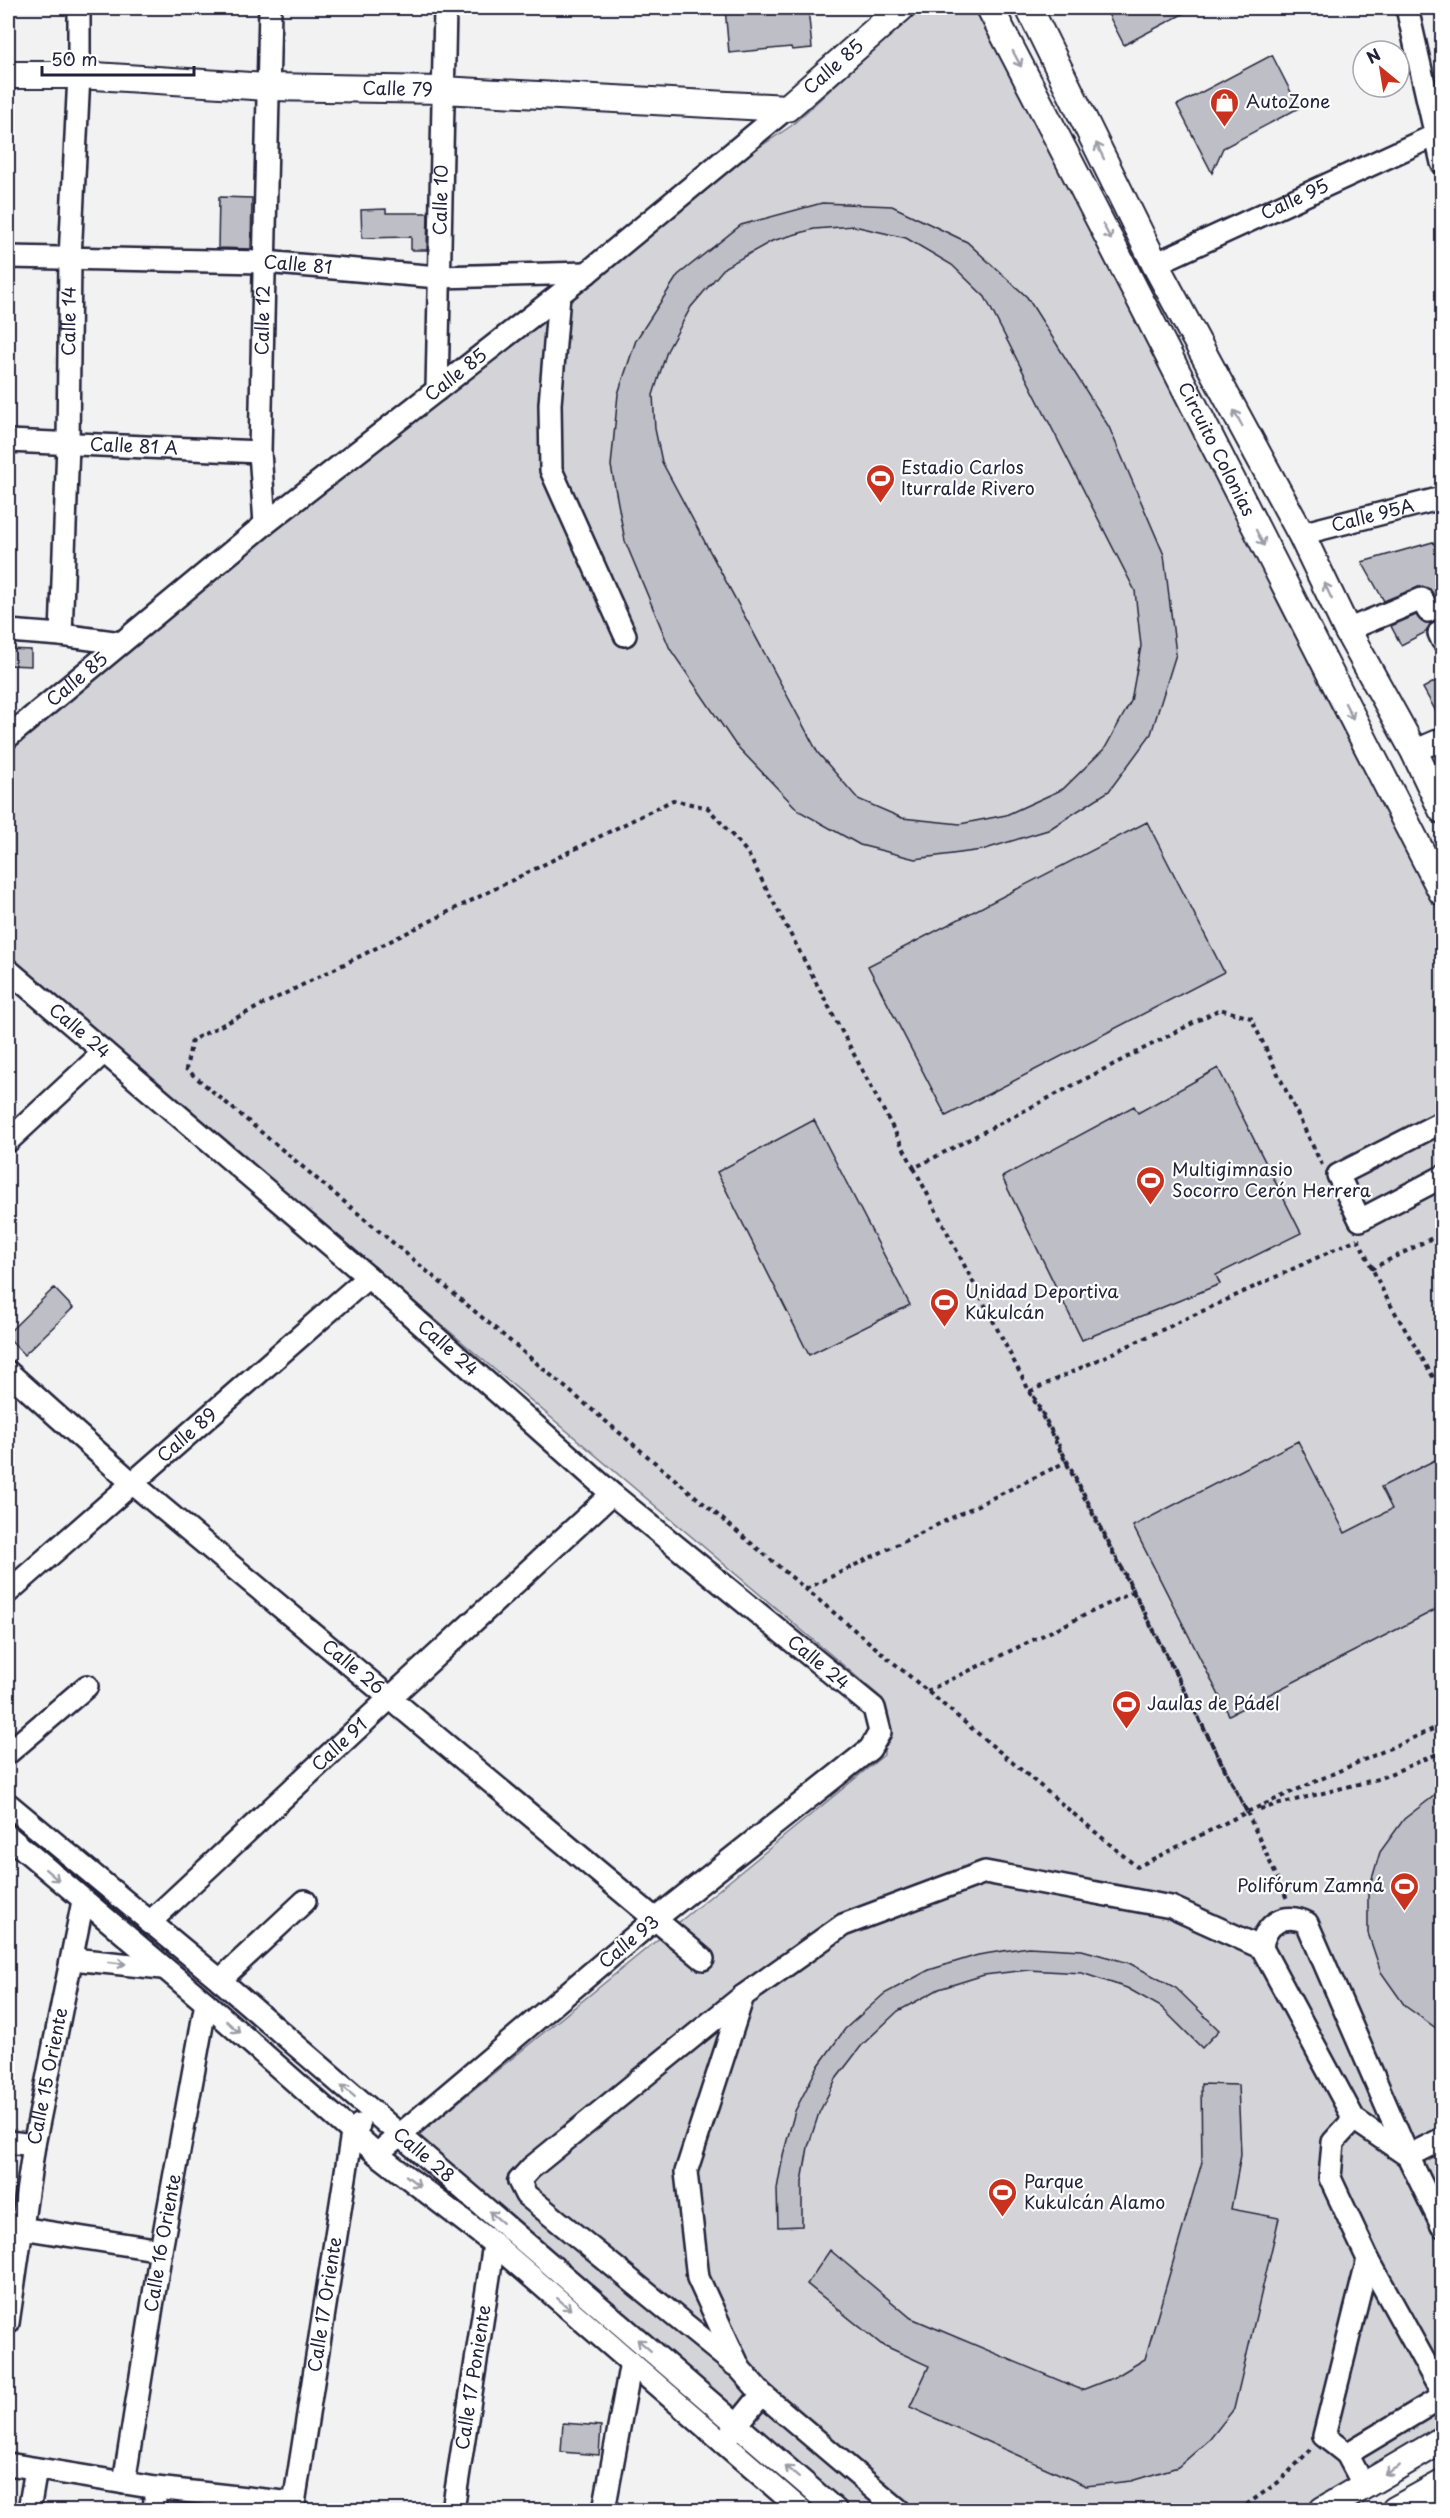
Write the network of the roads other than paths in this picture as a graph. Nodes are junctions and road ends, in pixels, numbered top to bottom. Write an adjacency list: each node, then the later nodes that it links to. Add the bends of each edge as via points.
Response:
1 (79, 8): 9 (street, Calle 14)
2 (270, 8): 10 (street, Calle 12)
3 (445, 8): 11 (street, Calle 10)
4 (901, 8): 12 (main road, Calle 85)
5 (990, 8): 39 (main road, Circuito Colonias, one-way to 39)
6 (1029, 8): 18 (main road, Circuito Colonias, one-way to 6)
7 (1407, 8): 13 (street)
8 (8, 75): 9 (main road, Calle 79)
9 (79, 75): 10 (main road, Calle 79); 16 (street, Calle 14)
10 (268, 87): 11 (main road, Calle 79); 17 (street, Calle 12)
11 (442, 90): 12 (main road, Calle 79); 20 (street, Calle 10)
12 (787, 108): 19 (street, Calle 85)
13 (1439, 133): 14 (street); 18 (street, Calle 95)
14 (1443, 163)
15 (8, 257): 16 (street, Calle 81)
16 (70, 258): 17 (street, Calle 81); 24 (street, Calle 14)
17 (264, 262): 20 (street, Calle 81); 25 (street, Calle 12)
18 (1155, 264): 28 (main road, Circuito Colonias, one-way to 18)
19 (587, 273): 20 (street, Calle 81); 21 (street, Calle 85)
20 (438, 277): 22 (street, Calle 10)
21 (559, 295): 22 (street, Calle 85); 33 (street, via 550,404 551,470)
22 (437, 390): 27 (street, Calle 85)
23 (8, 441): 24 (street, Calle 81 A)
24 (68, 444): 25 (street, Calle 81 A); 32 (street, Calle 14)
25 (260, 452): 27 (street, Calle 12)
26 (1443, 498): 28 (street, Calle 95A)
27 (265, 524): 34 (street, Calle 85)
28 (1301, 534): 30 (main road, Circuito Colonias, one-way to 28)
29 (1428, 611): 30 (street, via 1422,599)
30 (1347, 630): 37 (main road, Circuito Colonias)
31 (8, 631): 32 (street)
32 (61, 635): 34 (street)
33 (625, 635)
34 (121, 643): 35 (street, Calle 85)
35 (8, 737)
36 (1443, 739): 37 (street)
37 (1414, 751): 38 (main road, Circuito Colonias)
38 (1443, 810)
39 (1443, 892)
40 (8, 970): 41 (street, Calle 24)
41 (104, 1052): 43 (street); 45 (street, Calle 24)
42 (1443, 1122): 44 (street, via 1338,1175 1360,1220)
43 (8, 1141)
44 (1443, 1177)
45 (368, 1277): 47 (street, Calle 89); 48 (street, Calle 24)
46 (8, 1372): 47 (street, Calle 26)
47 (131, 1482): 49 (street, Calle 89); 51 (street, Calle 26)
48 (612, 1494): 51 (street, Calle 91); 52 (street, Calle 24, via 874,1708)
49 (8, 1592)
50 (87, 1686): 53 (street)
51 (391, 1697): 58 (street, Calle 26); 59 (street, Calle 91)
52 (880, 1731): 58 (street, Calle 93, via 870,1749)
53 (8, 1754)
54 (8, 1804): 59 (street, Calle 28)
55 (8, 1836): 56 (street, Calle 28, one-way to 56)
56 (83, 1901): 61 (street, Calle 15 Oriente); 63 (street, Calle 28)
57 (304, 1901): 64 (street)
58 (654, 1920): 62 (street, Calle 26); 70 (street, Calle 93)
59 (149, 1923): 64 (street, Calle 28)
60 (1263, 1948): 65 (street, via 1171,1907 985,1872 843,1925); 68 (street); 75 (street, via 1263,1936 1286,1918 1295,1917 1307,1923)
61 (72, 1959): 63 (street, one-way to 63); 73 (street, Calle 15 Oriente)
62 (704, 1959)
63 (162, 1968): 66 (street, Calle 28)
64 (219, 1980): 67 (street, Calle 28, one-way to 64)
65 (744, 1996): 83 (street, via 686,2172 698,2278); 83 (street, via 519,2181 526,2195)
66 (206, 2003): 69 (street, Calle 28, one-way to 69); 79 (street, Calle 16 Oriente)
67 (371, 2110): 69 (street); 70 (street, Calle 28)
68 (1354, 2119): 75 (street); 80 (street, via 1333,2142 1330,2178)
69 (352, 2133): 74 (street, Calle 28); 97 (street, Calle 17 Oriente)
70 (399, 2133): 74 (street, Calle 93); 86 (street, Calle 28, one-way to 70)
71 (1443, 2139): 75 (street)
72 (8, 2142): 73 (street)
73 (34, 2145): 77 (street, Calle 15 Oriente)
74 (377, 2154): 78 (street, Calle 28, one-way to 78)
75 (1408, 2156): 76 (street)
76 (1443, 2226)
77 (21, 2228): 79 (street); 81 (street, Calle 15 Oriente)
78 (494, 2244): 82 (street, Calle 28, one-way to 82); 100 (street, Calle 17 Poniente)
79 (161, 2250): 92 (street, Calle 16 Oriente)
80 (1368, 2259): 85 (street); 89 (street, via 1324,2436)
81 (8, 2323)
82 (631, 2362): 88 (street, Calle 28); 101 (street)
83 (740, 2370): 84 (street)
84 (762, 2394): 86 (street); 104 (street)
85 (1443, 2395): 89 (street)
86 (737, 2425): 88 (street); 103 (street, Calle 28, one-way to 86)
87 (1443, 2440): 94 (main road, one-way to 94)
88 (723, 2442): 96 (street, Calle 28)
89 (1347, 2454): 94 (street)
90 (8, 2464): 91 (street)
91 (36, 2469): 92 (street); 98 (street)
92 (124, 2483): 95 (street)
93 (1443, 2484): 106 (main road)
94 (1364, 2486): 105 (main road)
95 (156, 2488): 97 (street); 99 (street)
96 (780, 2502): 102 (street, Calle 28)
97 (293, 2507)
98 (29, 2511)
99 (154, 2511)
100 (453, 2511)
101 (604, 2511)
102 (801, 2511)
103 (836, 2511)
104 (899, 2511)
105 (1323, 2511)
106 (1395, 2511)

